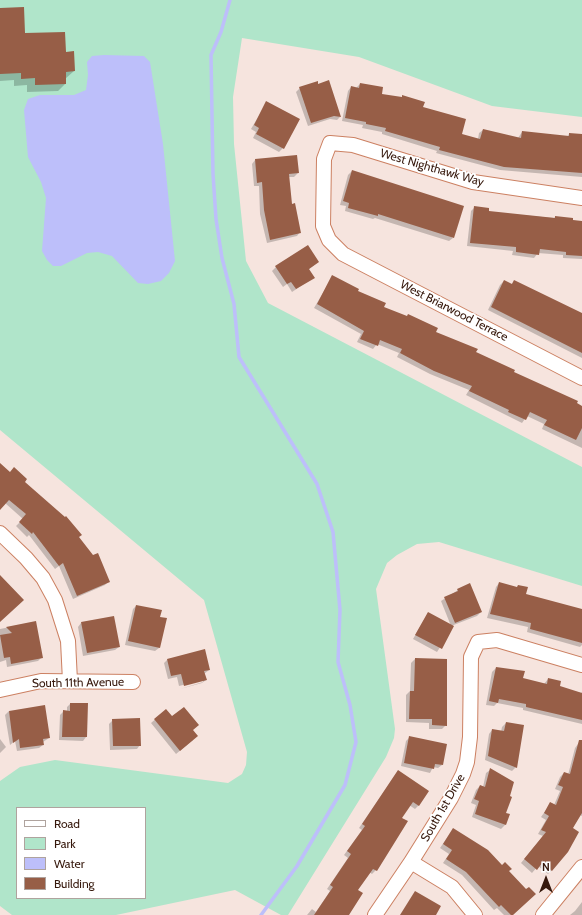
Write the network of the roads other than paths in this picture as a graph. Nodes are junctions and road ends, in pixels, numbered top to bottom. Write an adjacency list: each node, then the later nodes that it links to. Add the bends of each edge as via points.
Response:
1 (582, 198): 2 (street, West Nighthawk Way, via 472,182 353,145 330,143 324,159 323,207 323,226)
2 (329, 240): 3 (street, West Briarwood Terrace, via 343,254)
3 (582, 378)
4 (0, 533): 6 (street, via 14,544 35,568 55,600 68,641)
5 (582, 665): 9 (street, South 1st Drive, via 497,640 478,642 471,657 470,737 467,762 450,798)
6 (70, 681): 7 (street, South 11th Avenue); 8 (street, South 11th Avenue, via 42,681)
7 (133, 682)
8 (0, 690)
9 (411, 862): 11 (street, South 1st Drive); 12 (street, via 452,888)
10 (582, 867): 13 (street)
11 (375, 915)
12 (475, 915)
13 (543, 915)

